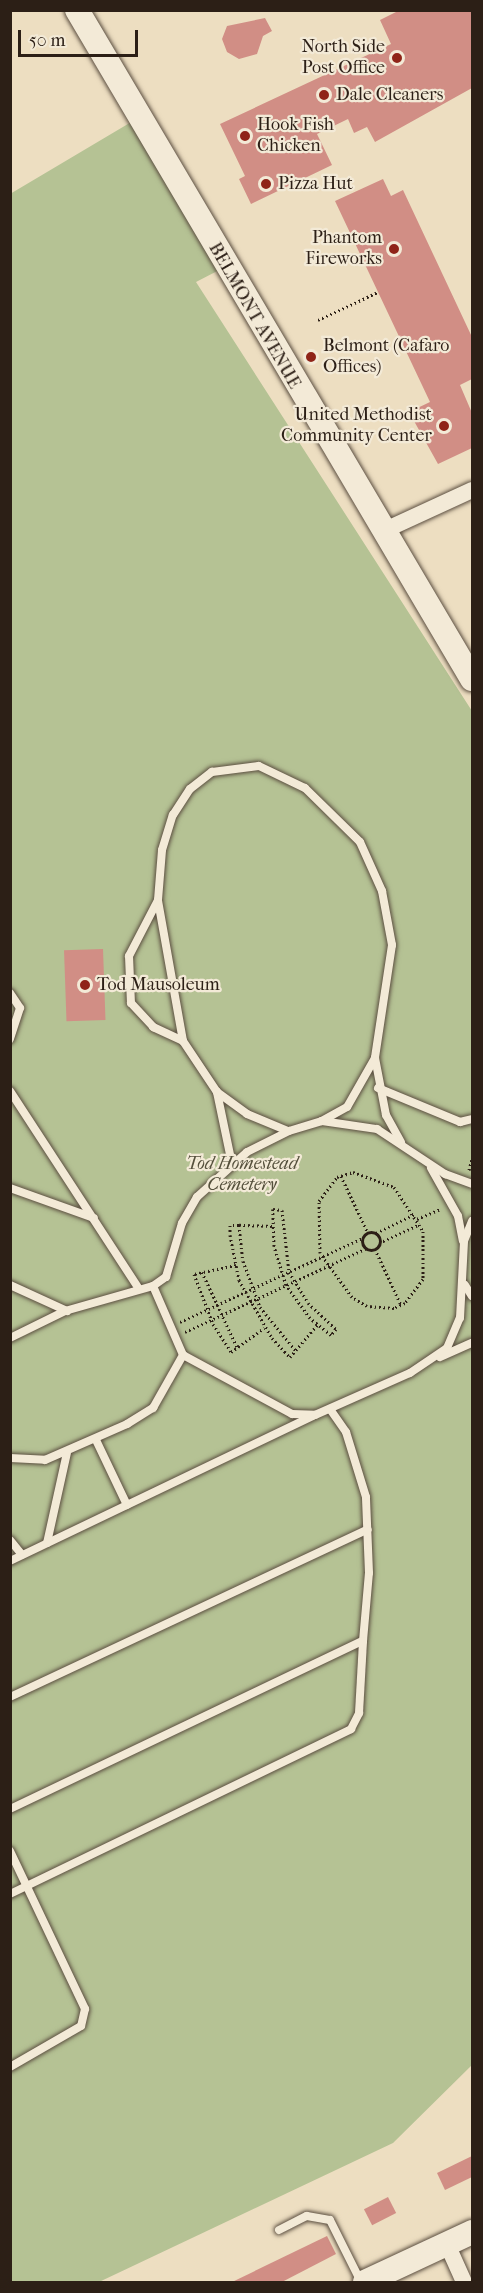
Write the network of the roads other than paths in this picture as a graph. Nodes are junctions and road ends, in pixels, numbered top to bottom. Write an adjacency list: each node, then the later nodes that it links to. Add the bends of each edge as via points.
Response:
1 (77, 10): 3 (main road, BELMONT AVENUE)
2 (472, 490): 3 (street)
3 (383, 531): 4 (main road, BELMONT AVENUE)
4 (472, 680)
5 (158, 900): 8 (lane); 8 (lane, via 129,956 131,1003 153,1027); 9 (lane, via 162,850 172,815 190,789 212,772 259,766 305,788 360,843 389,918 392,945)
6 (10, 993): 7 (lane, via 20,1008)
7 (10, 1039)
8 (183, 1041): 12 (lane)
9 (375, 1058): 10 (lane); 14 (lane, via 347,1107)
10 (378, 1088): 13 (lane, via 460,1122); 16 (lane)
11 (10, 1091): 21 (lane)
12 (217, 1092): 15 (lane, via 247,1114); 18 (lane)
13 (472, 1119)
14 (322, 1121): 15 (lane); 16 (lane, via 359,1124)
15 (289, 1131): 18 (lane)
16 (401, 1142): 17 (lane)
17 (426, 1162): 19 (lane); 23 (lane, via 452,1204)
18 (232, 1164): 26 (lane, via 197,1197 182,1223 166,1277)
19 (472, 1184)
20 (10, 1188): 21 (lane)
21 (94, 1218): 27 (lane)
22 (472, 1221): 23 (lane)
23 (464, 1241): 25 (lane)
24 (10, 1285): 29 (lane)
25 (465, 1285): 28 (lane); 33 (lane, via 456,1334)
26 (153, 1286): 27 (lane); 32 (lane)
27 (139, 1290): 29 (lane)
28 (472, 1296)
29 (67, 1311): 30 (lane)
30 (10, 1338)
31 (472, 1343): 33 (lane)
32 (183, 1355): 35 (lane, via 292,1414); 36 (lane, via 153,1408)
33 (432, 1361): 34 (lane)
34 (330, 1409): 35 (lane); 40 (lane, via 357,1461)
35 (315, 1415): 39 (lane)
36 (96, 1440): 37 (lane); 39 (lane)
37 (67, 1453): 38 (lane, via 29,1462); 42 (lane)
38 (10, 1458)
39 (127, 1505): 42 (lane)
40 (368, 1529): 45 (lane); 46 (lane)
41 (10, 1540): 43 (lane)
42 (47, 1543): 43 (lane)
43 (22, 1555): 44 (lane)
44 (10, 1561)
45 (363, 1641): 47 (lane); 49 (lane, via 359,1713 351,1729)
46 (10, 1697)
47 (10, 1809)
48 (10, 1851): 49 (lane)
49 (27, 1886): 50 (lane); 51 (lane, via 85,2009 81,2026)
50 (10, 1894)
51 (10, 2067)
52 (279, 2230): 55 (lane, via 307,2216 330,2220)
53 (472, 2232): 54 (main road)
54 (447, 2244): 55 (main road); 56 (street)
55 (363, 2283)
56 (464, 2283)

